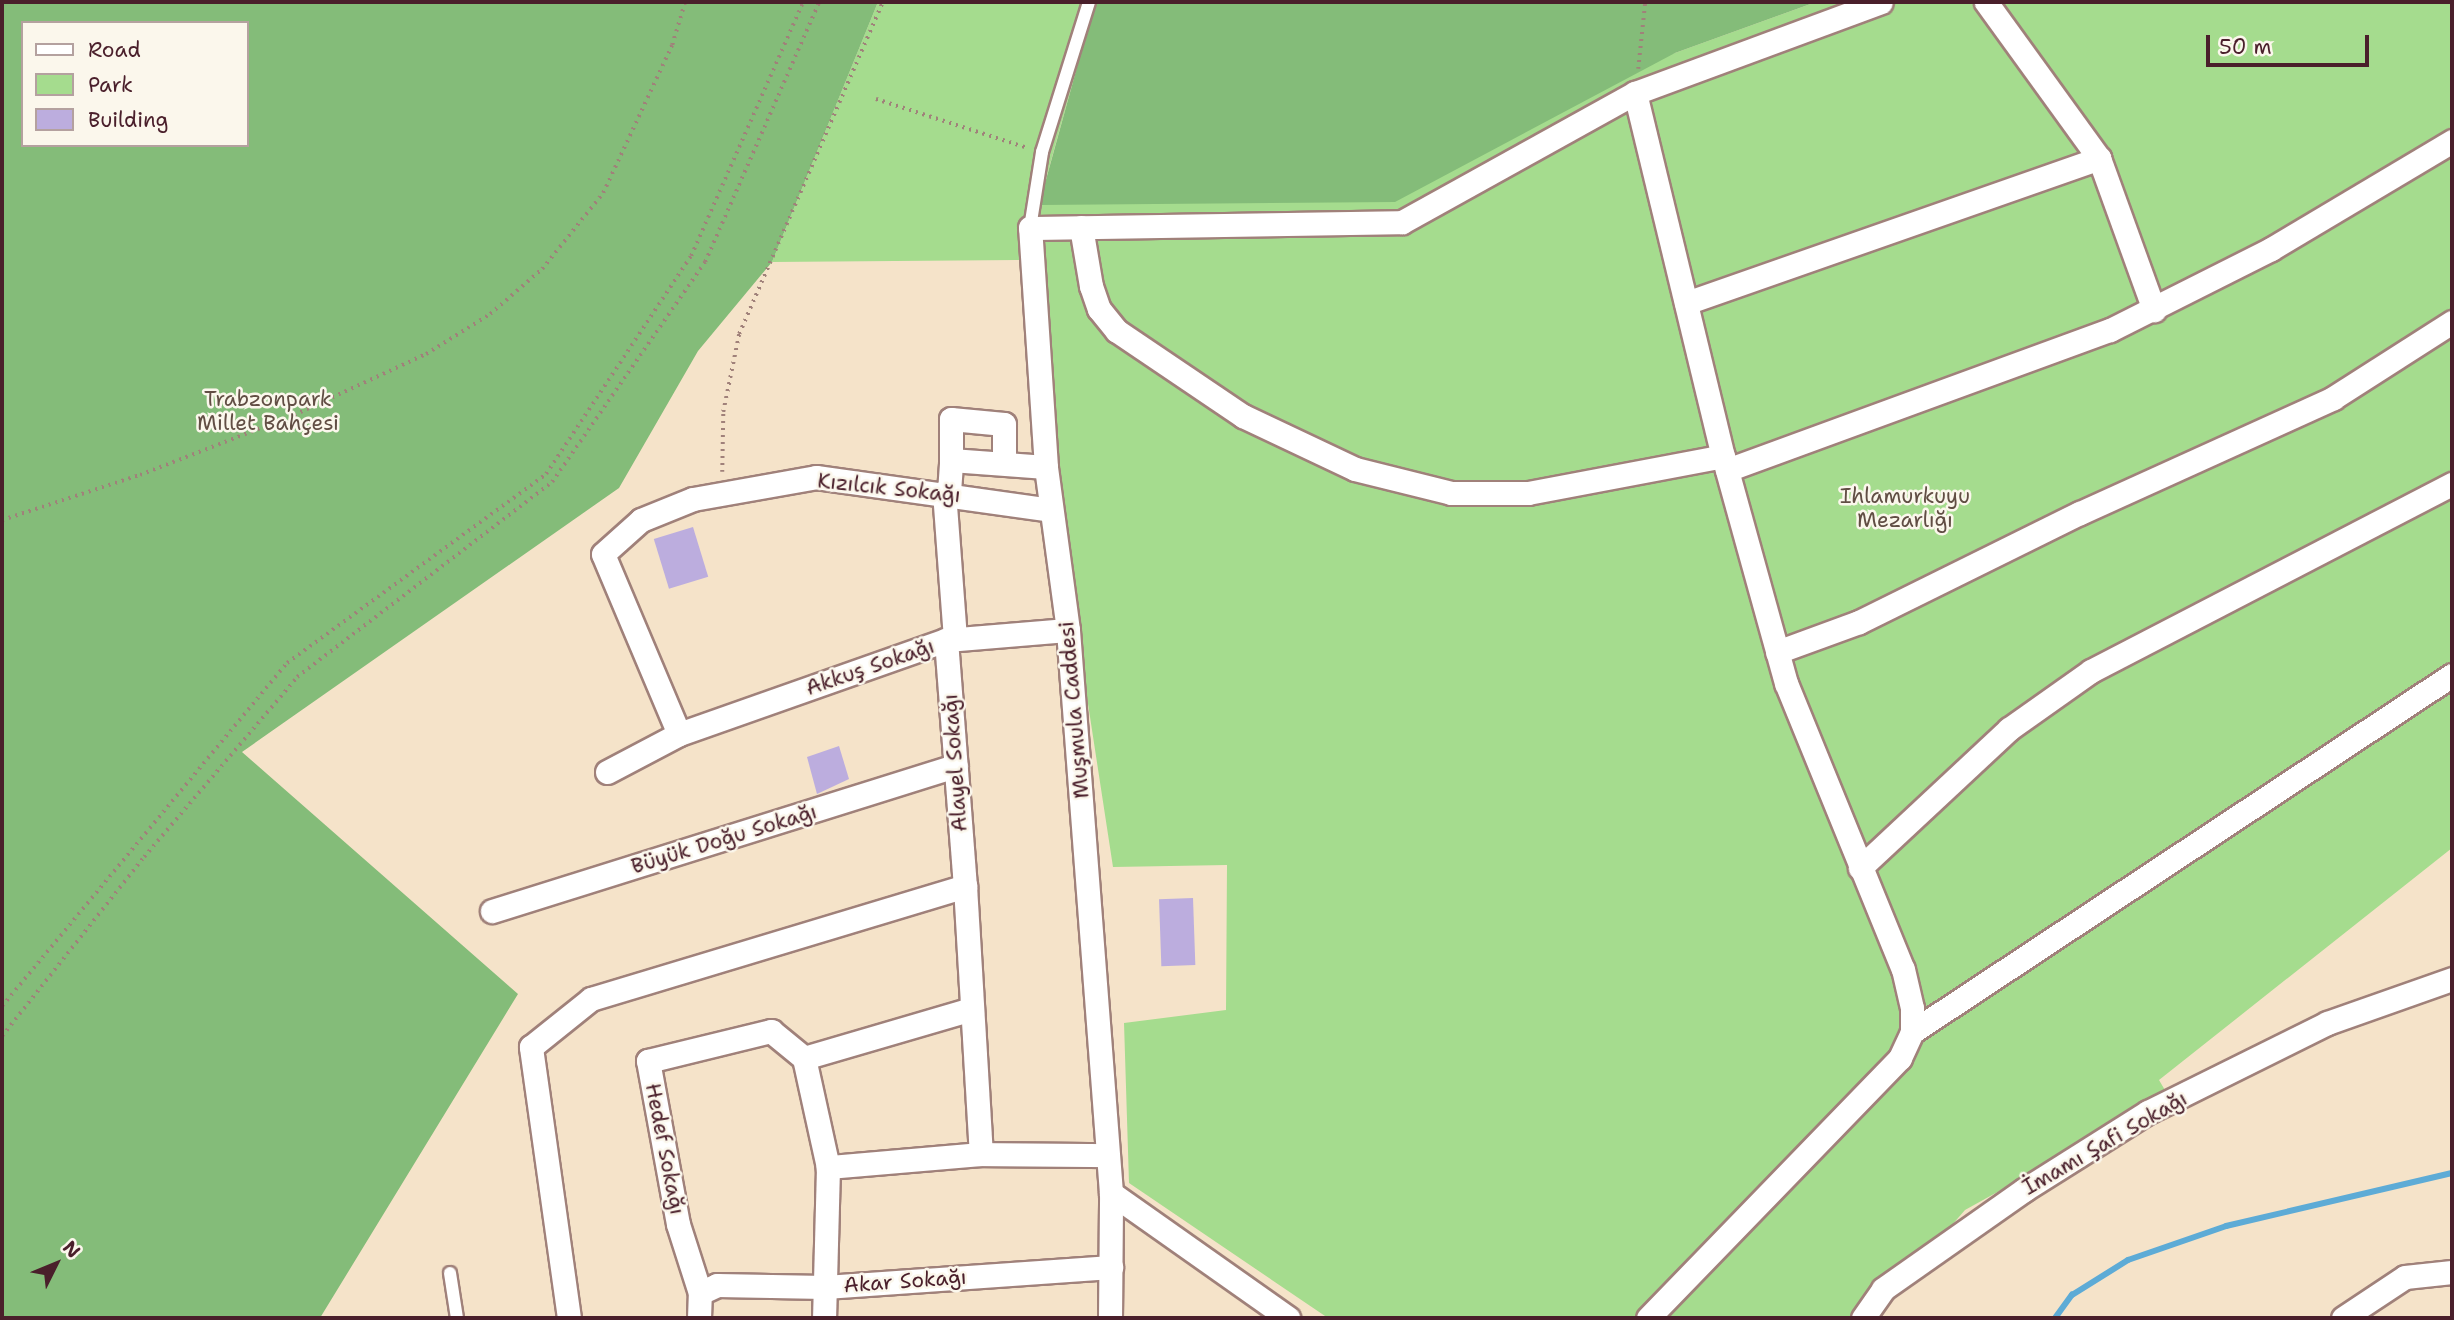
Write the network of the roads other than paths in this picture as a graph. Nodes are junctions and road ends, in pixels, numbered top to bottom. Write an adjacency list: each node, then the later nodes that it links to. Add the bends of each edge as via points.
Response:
1 (1089, 2): 8 (lane, via 1042,152)
2 (1881, 2): 4 (street)
3 (1986, 2): 6 (street)
4 (1635, 93): 7 (street, via 1402,222); 9 (street)
5 (2452, 141): 10 (street, via 2271,249)
6 (2099, 158): 9 (street); 10 (street)
7 (1081, 227): 8 (street); 14 (street, via 1091,286 1099,309 1117,331 1243,416 1355,469 1451,493 1528,493)
8 (1030, 228): 15 (street, Muşmula Caddesi)
9 (1686, 303): 14 (street)
10 (2154, 310): 14 (street)
11 (2452, 322): 21 (street, via 2333,398 2080,513 1859,622)
12 (951, 460): 13 (street); 13 (street, Kızılcık Sokağı, via 951,419 1004,424); 17 (street, Alayel Sokağı)
13 (1004, 463): 15 (street)
14 (1725, 463): 21 (street)
15 (1046, 467): 18 (street, Muşmula Caddesi)
16 (2452, 484): 26 (street, via 2081,677 2009,729)
17 (946, 492): 18 (street, Kızılcık Sokağı); 20 (street, Alayel Sokağı); 23 (street, Kızılcık Sokağı, via 816,477 693,499 642,520 603,554)
18 (1051, 510): 19 (street, Muşmula Caddesi)
19 (1068, 630): 20 (street, Akkuş Sokağı); 34 (street, Muşmula Caddesi)
20 (951, 639): 23 (street, Akkuş Sokağı); 24 (street, Alayel Sokağı)
21 (1777, 652): 26 (street)
22 (2452, 675): 31 (street)
23 (678, 734): 25 (street, Akkuş Sokağı)
24 (956, 766): 27 (street, Alayel Sokağı); 28 (street, Büyük Doğu Sokağı)
25 (607, 772)
26 (1860, 868): 31 (street, via 1903,969)
27 (965, 886): 30 (street, Alayel Sokağı); 44 (street, via 591,999 531,1047)
28 (492, 911)
29 (2452, 979): 49 (street, İmamı Şafi Sokağı, via 2326,1023 2148,1112 2024,1190 1883,1289)
30 (972, 1009): 32 (street); 33 (street, Alayel Sokağı)
31 (1912, 1032): 48 (street, via 1900,1058)
32 (804, 1058): 35 (street); 41 (street, Hedef Sokağı, via 771,1031 648,1061 678,1224)
33 (981, 1154): 34 (street); 35 (street)
34 (1107, 1155): 36 (street, Muşmula Caddesi)
35 (828, 1167): 40 (street)
36 (1111, 1193): 37 (street, Muşmula Caddesi); 47 (street)
37 (1111, 1267): 40 (street, Akar Sokağı); 42 (street, Muşmula Caddesi)
38 (2452, 1272): 50 (street, via 2405,1277)
39 (450, 1273): 43 (lane)
40 (825, 1287): 41 (street, Akar Sokağı, via 717,1285); 46 (street)
41 (700, 1293): 45 (street, Hedef Sokağı)
42 (1114, 1316)
43 (457, 1318)
44 (569, 1318)
45 (699, 1318)
46 (824, 1318)
47 (1288, 1318)
48 (1648, 1318)
49 (1863, 1318)
50 (2343, 1318)

